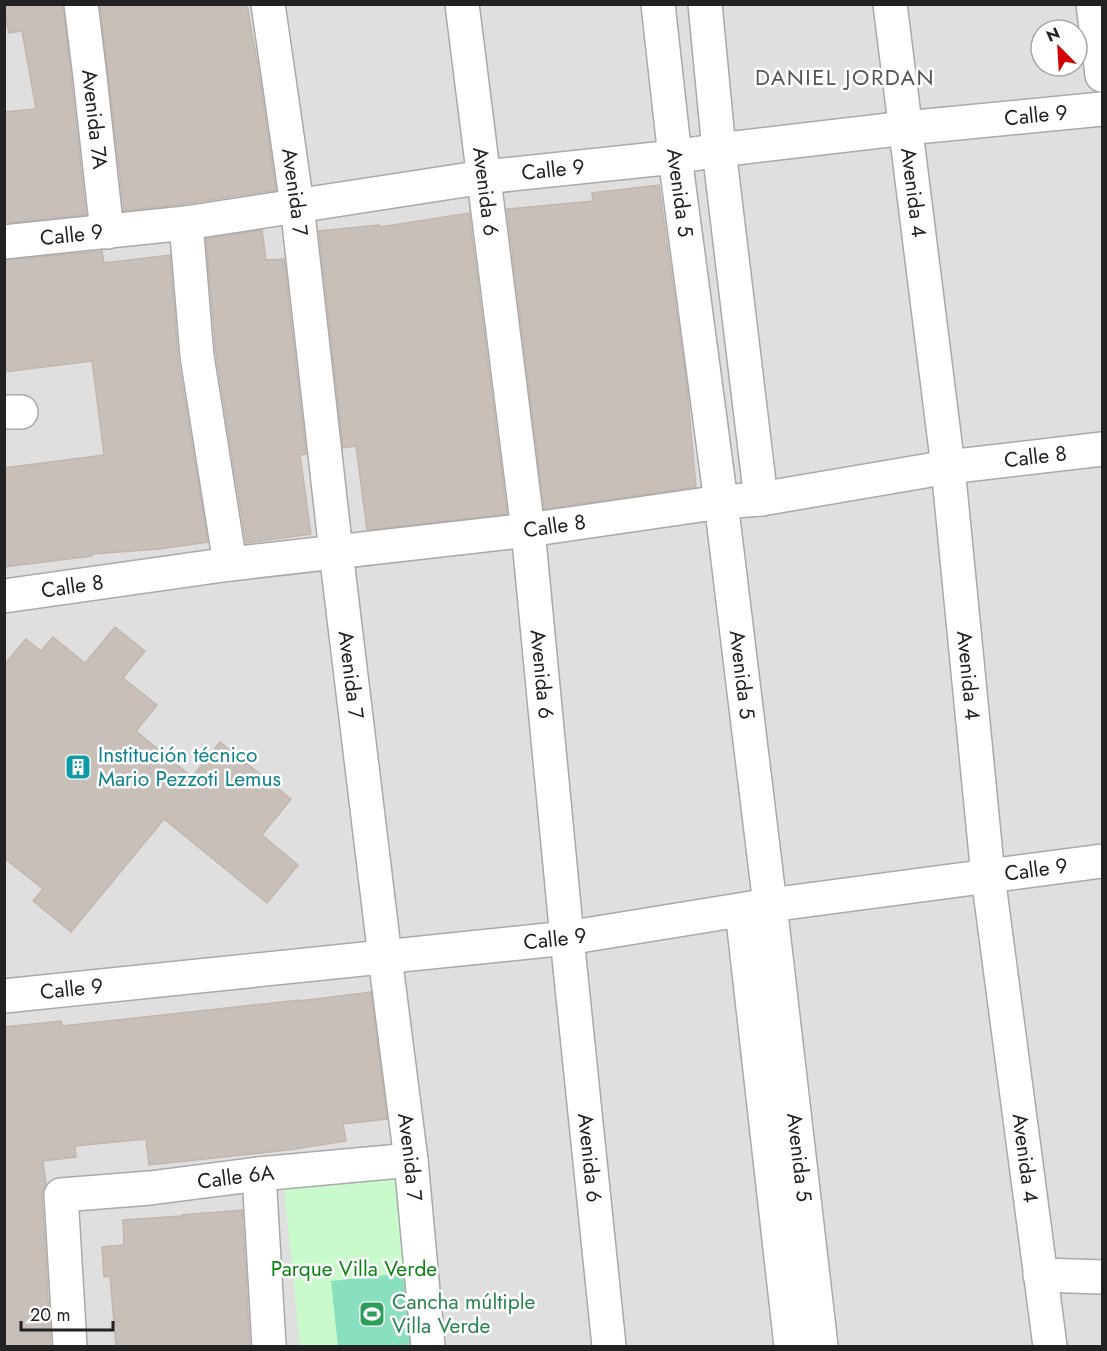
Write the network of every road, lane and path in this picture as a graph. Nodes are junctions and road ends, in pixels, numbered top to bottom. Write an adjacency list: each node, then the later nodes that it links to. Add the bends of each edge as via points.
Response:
1 (81, 4): 16 (street, Avenida 7A)
2 (268, 4): 14 (street, Avenida 7)
3 (462, 4): 13 (street, Avenida 6)
4 (658, 4): 12 (street, Avenida 5)
5 (705, 4): 11 (street, Avenida 5)
6 (891, 4): 10 (street, Avenida 4)
7 (1093, 4): 8 (street)
8 (1102, 75)
9 (1102, 109): 10 (street, Calle 9)
10 (906, 128): 11 (street, Calle 9); 19 (street, Avenida 4)
11 (719, 150): 12 (street, Calle 9); 20 (street, Avenida 5)
12 (675, 157): 13 (street, Calle 9); 21 (street, Avenida 5)
13 (483, 177): 14 (street, Calle 9); 22 (street, Avenida 6)
14 (297, 205): 15 (street, Calle 9); 23 (street, Avenida 7)
15 (186, 223): 16 (street, Calle 9); 24 (street, via 197,356)
16 (107, 232): 17 (street, Calle 9)
17 (4, 242)
18 (1102, 449): 19 (street, Calle 8)
19 (948, 467): 20 (street, Calle 8); 27 (street, Avenida 4)
20 (761, 498): 21 (street, Calle 8)
21 (721, 502): 22 (street, Calle 8); 28 (street, Avenida 5)
22 (528, 530): 23 (street, Calle 8); 29 (street, Avenida 6)
23 (336, 552): 24 (street, Calle 8); 30 (street, Avenida 7)
24 (230, 564): 25 (street, Calle 8)
25 (4, 596)
26 (1102, 861): 27 (street, Calle 9)
27 (988, 876): 28 (street, Calle 9); 34 (street, Avenida 4)
28 (756, 907): 29 (street, Calle 9); 40 (street, Avenida 5); 41 (street, Avenida 5)
29 (567, 938): 30 (street, Calle 9); 39 (street, Avenida 6)
30 (385, 957): 31 (street, Calle 9); 32 (street, Avenida 7)
31 (4, 996)
32 (411, 1160): 33 (street, Calle 6A); 38 (street, Avenida 7)
33 (259, 1174): 36 (street, Calle 6A, via 60,1195); 37 (street)
34 (1040, 1275): 35 (street); 42 (street, Avenida 4)
35 (1102, 1277)
36 (70, 1347)
37 (269, 1347)
38 (428, 1347)
39 (609, 1347)
40 (790, 1347)
41 (821, 1347)
42 (1050, 1347)

